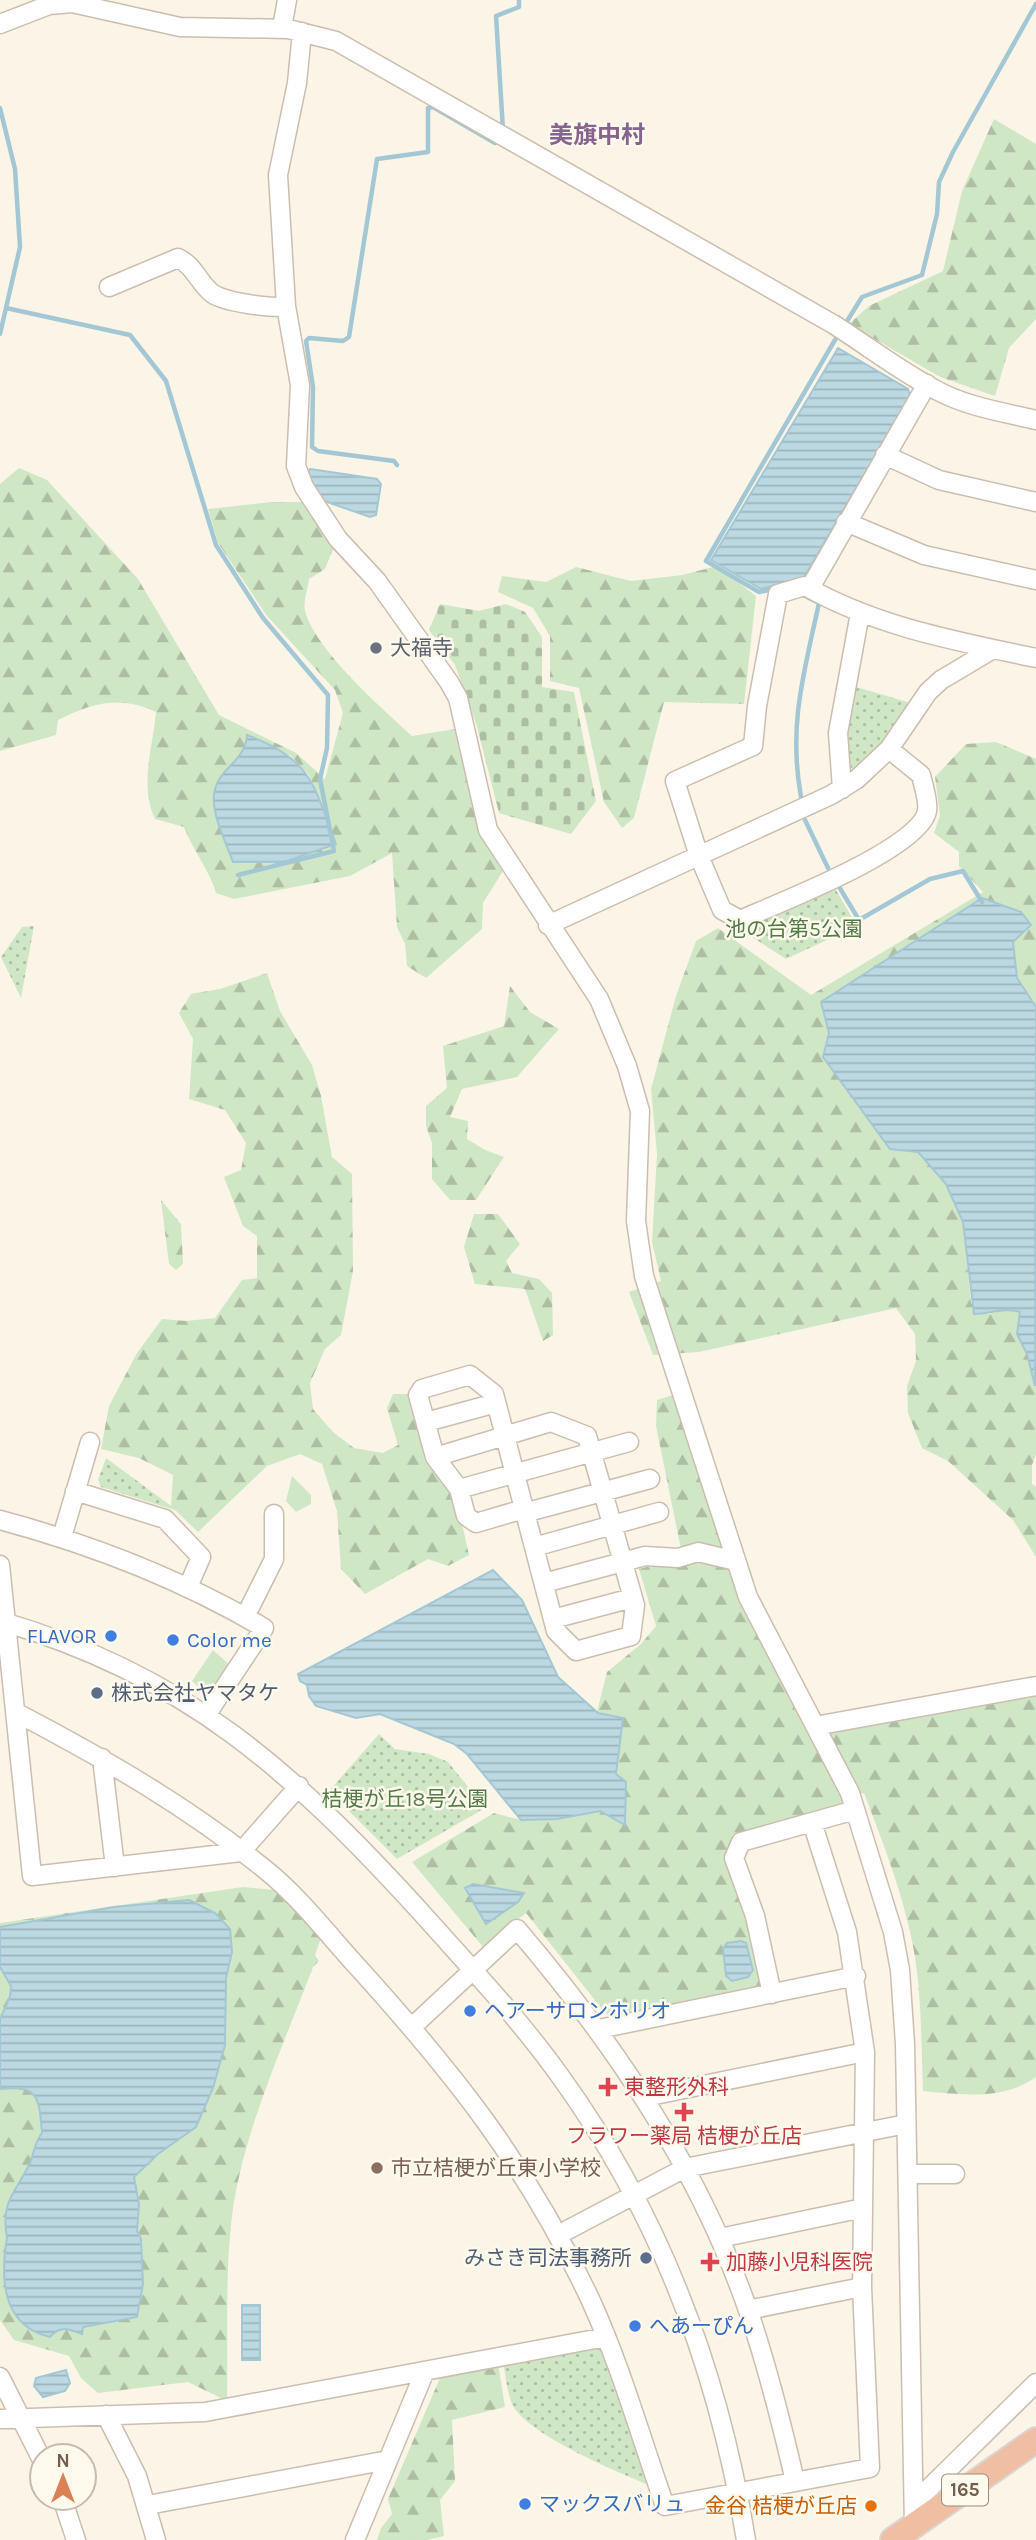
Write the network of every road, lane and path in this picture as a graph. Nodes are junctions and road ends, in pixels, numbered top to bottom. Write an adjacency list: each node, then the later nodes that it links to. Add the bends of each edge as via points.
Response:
1 (287, 0): 3 (street)
2 (0, 24): 3 (street, via 48,5 72,3 180,27)
3 (282, 28): 4 (street)
4 (302, 32): 6 (street, via 297,83 278,175); 7 (street, via 344,45 834,324)
5 (109, 287): 6 (street, via 178,258 190,265 215,295)
6 (286, 306): 20 (street, via 299,368 296,466 300,478 338,538 377,581 458,698 488,830)
7 (927, 384): 8 (street, via 966,402); 9 (street)
8 (1036, 420)
9 (885, 455): 10 (street, via 939,480); 11 (street)
10 (1036, 502)
11 (846, 522): 12 (street, via 924,555); 13 (street)
12 (1036, 580)
13 (808, 587): 14 (street); 19 (street, via 778,594 753,746 675,781)
14 (860, 613): 15 (street, via 914,632); 18 (street, via 838,733)
15 (993, 649): 16 (street); 17 (street, via 934,686)
16 (1036, 658)
17 (889, 749): 18 (street); 19 (street, via 921,775 927,811 921,824 874,859 740,920 722,910)
18 (842, 789): 19 (street)
19 (699, 856): 20 (street)
20 (548, 925): 40 (street, via 599,999 638,1100 641,1136 636,1221 644,1276)
21 (496, 1403): 22 (street); 22 (street, via 494,1394 470,1376 458,1379 422,1389 418,1395); 23 (street)
22 (426, 1422): 27 (street)
23 (506, 1437): 26 (street, via 551,1422 587,1436); 27 (street); 28 (street)
24 (629, 1441): 26 (street)
25 (90, 1442): 31 (street)
26 (593, 1452): 28 (street); 32 (street)
27 (435, 1457): 30 (street)
28 (515, 1472): 30 (street); 34 (street)
29 (650, 1479): 32 (street)
30 (458, 1489): 34 (street, via 466,1516 476,1523)
31 (75, 1491): 38 (street); 44 (street, via 165,1519 201,1557)
32 (604, 1491): 34 (street); 37 (street)
33 (659, 1512): 37 (street)
34 (524, 1513): 39 (street)
35 (274, 1514): 46 (street, via 274,1559)
36 (0, 1520): 38 (street)
37 (613, 1525): 39 (street); 41 (street)
38 (62, 1536): 44 (street)
39 (534, 1547): 43 (street)
40 (736, 1561): 41 (street, via 698,1552); 52 (street, via 748,1597)
41 (622, 1562): 43 (street); 45 (street)
42 (0, 1565): 48 (street)
43 (544, 1583): 47 (street)
44 (188, 1587): 46 (street)
45 (632, 1598): 47 (street); 47 (street, via 631,1636 576,1651 556,1631)
46 (245, 1617): 51 (street, via 264,1628)
47 (553, 1619)
48 (3, 1622): 50 (street); 51 (street, via 121,1666)
49 (1036, 1686): 52 (street)
50 (17, 1713): 53 (street); 58 (street, via 32,1876)
51 (207, 1714): 54 (street)
52 (815, 1726): 55 (street)
53 (102, 1758): 57 (street, via 191,1813); 58 (street)
54 (299, 1786): 57 (street); 59 (street)
55 (855, 1810): 56 (street); 66 (street, via 893,1932 900,1970)
56 (812, 1822): 60 (street, via 838,1898); 61 (street, via 741,1842 734,1858 755,1916)
57 (241, 1852): 58 (street); 62 (street, via 269,1873)
58 (115, 1867)
59 (473, 1970): 62 (street); 63 (street, via 517,1929); 71 (street, via 560,2075)
60 (856, 1976): 61 (street); 64 (street)
61 (772, 1994): 63 (street)
62 (412, 2027): 73 (street, via 493,2128)
63 (599, 2029): 65 (street)
64 (865, 2052): 65 (street); 67 (street)
65 (645, 2097): 68 (street)
66 (906, 2124): 67 (street); 69 (street)
67 (864, 2131): 68 (street); 72 (street)
68 (684, 2168): 71 (street); 74 (street)
69 (908, 2174): 70 (street); 91 (street, via 918,2262)
70 (955, 2174)
71 (633, 2194): 73 (street); 88 (street, via 704,2356)
72 (863, 2208): 74 (street); 75 (street)
73 (558, 2235): 77 (street)
74 (719, 2238): 76 (street)
75 (862, 2287): 76 (street); 87 (street, via 870,2468)
76 (748, 2310): 87 (street)
77 (606, 2337): 78 (street); 88 (street, via 665,2506)
78 (425, 2371): 81 (street, via 205,2412); 86 (street)
79 (0, 2377): 83 (street)
80 (1036, 2383): 91 (street)
81 (106, 2415): 83 (street); 89 (street)
82 (0, 2419): 83 (street)
83 (21, 2419): 85 (street)
84 (1036, 2440): 91 (highway, 165)
85 (33, 2442)
86 (388, 2460): 89 (street); 94 (street)
87 (795, 2482): 88 (street)
88 (738, 2493): 95 (street)
89 (148, 2505): 93 (street)
90 (67, 2512): 92 (street)
91 (915, 2514): 96 (highway, 165)
92 (76, 2540)
93 (156, 2540)
94 (355, 2540)
95 (746, 2540)
96 (893, 2540)

